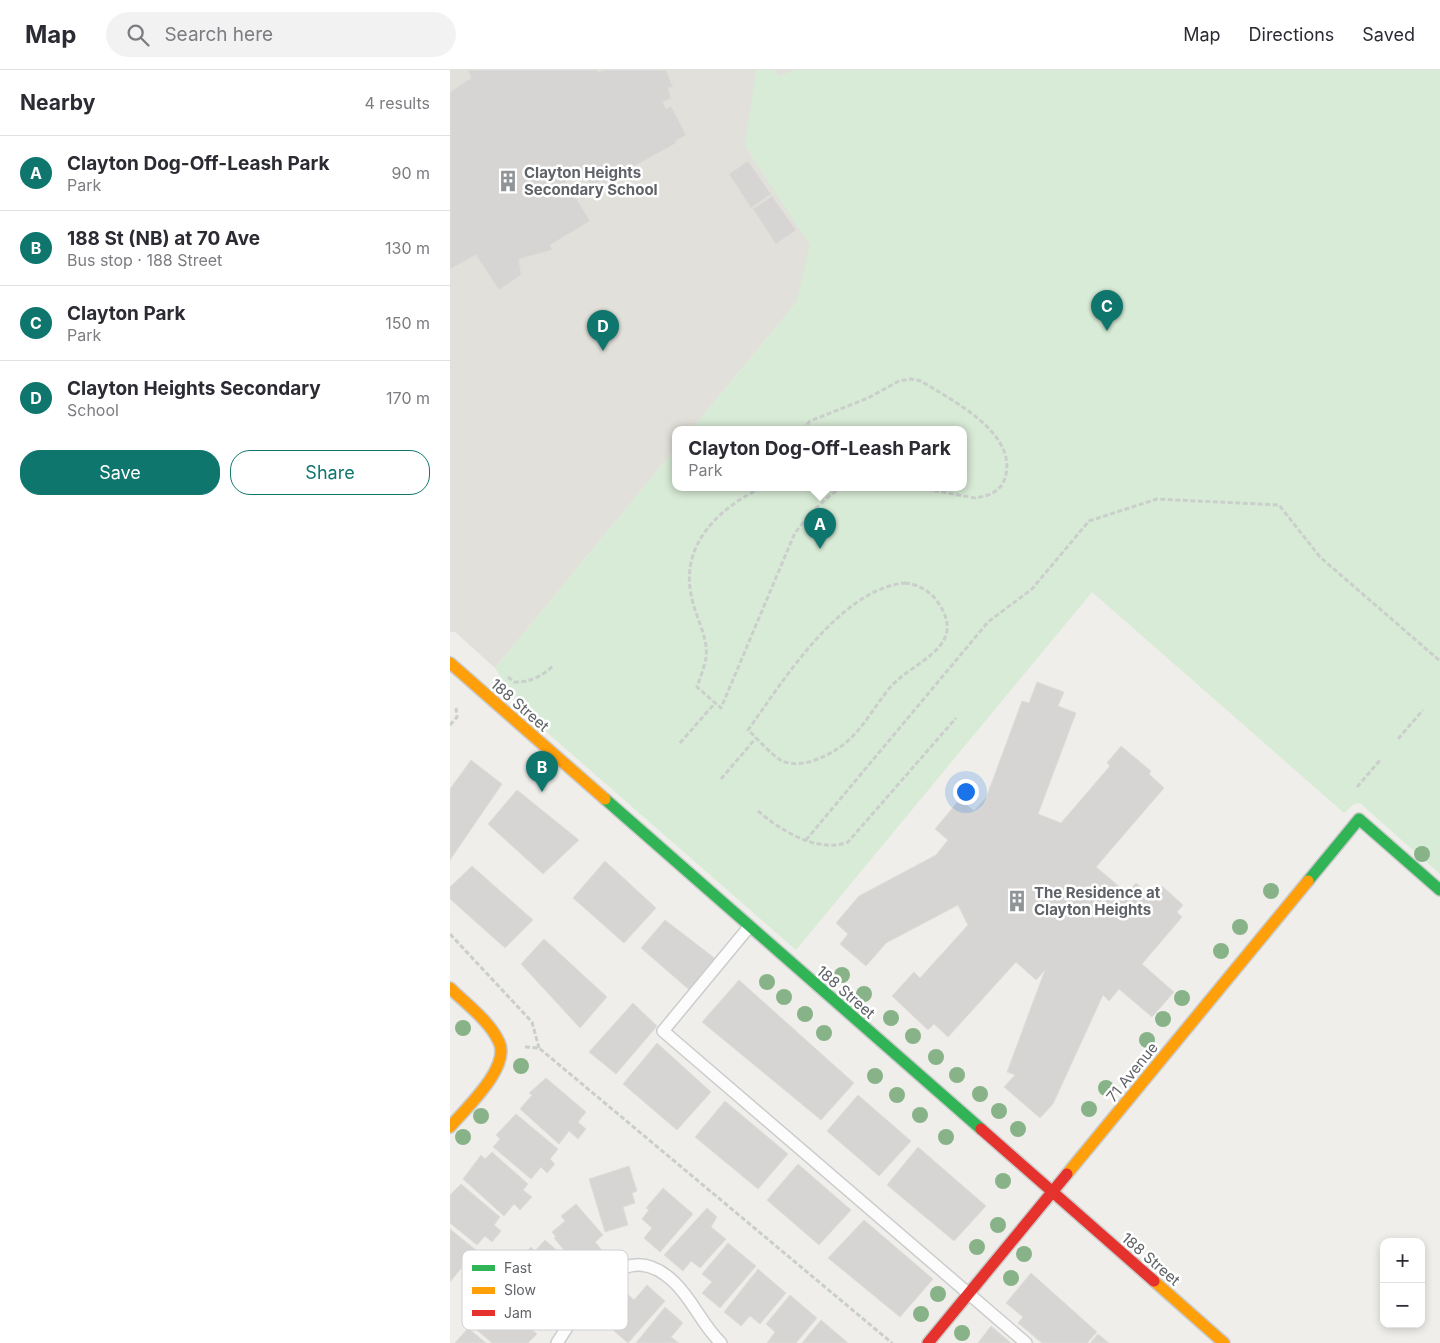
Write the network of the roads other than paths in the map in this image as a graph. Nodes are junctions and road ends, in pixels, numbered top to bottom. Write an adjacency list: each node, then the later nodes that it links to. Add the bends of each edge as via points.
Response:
1 (450, 663): 3 (street, 188 Street)
2 (1440, 890): 6 (street, 71 Avenue, via 1359,819)
3 (749, 927): 6 (street, 188 Street); 8 (lane, via 662,1031)
4 (450, 988): 5 (street, via 490,1029 502,1049 498,1069)
5 (450, 1127)
6 (1052, 1192): 8 (street, 71 Avenue); 14 (street, 188 Street)
7 (628, 1265): 11 (lane, via 656,1270 674,1282)
8 (968, 1294): 12 (street, 71 Avenue); 13 (lane)
9 (566, 1330): 10 (lane)
10 (557, 1343)
11 (721, 1343)
12 (928, 1343)
13 (1026, 1343)
14 (1224, 1343)

